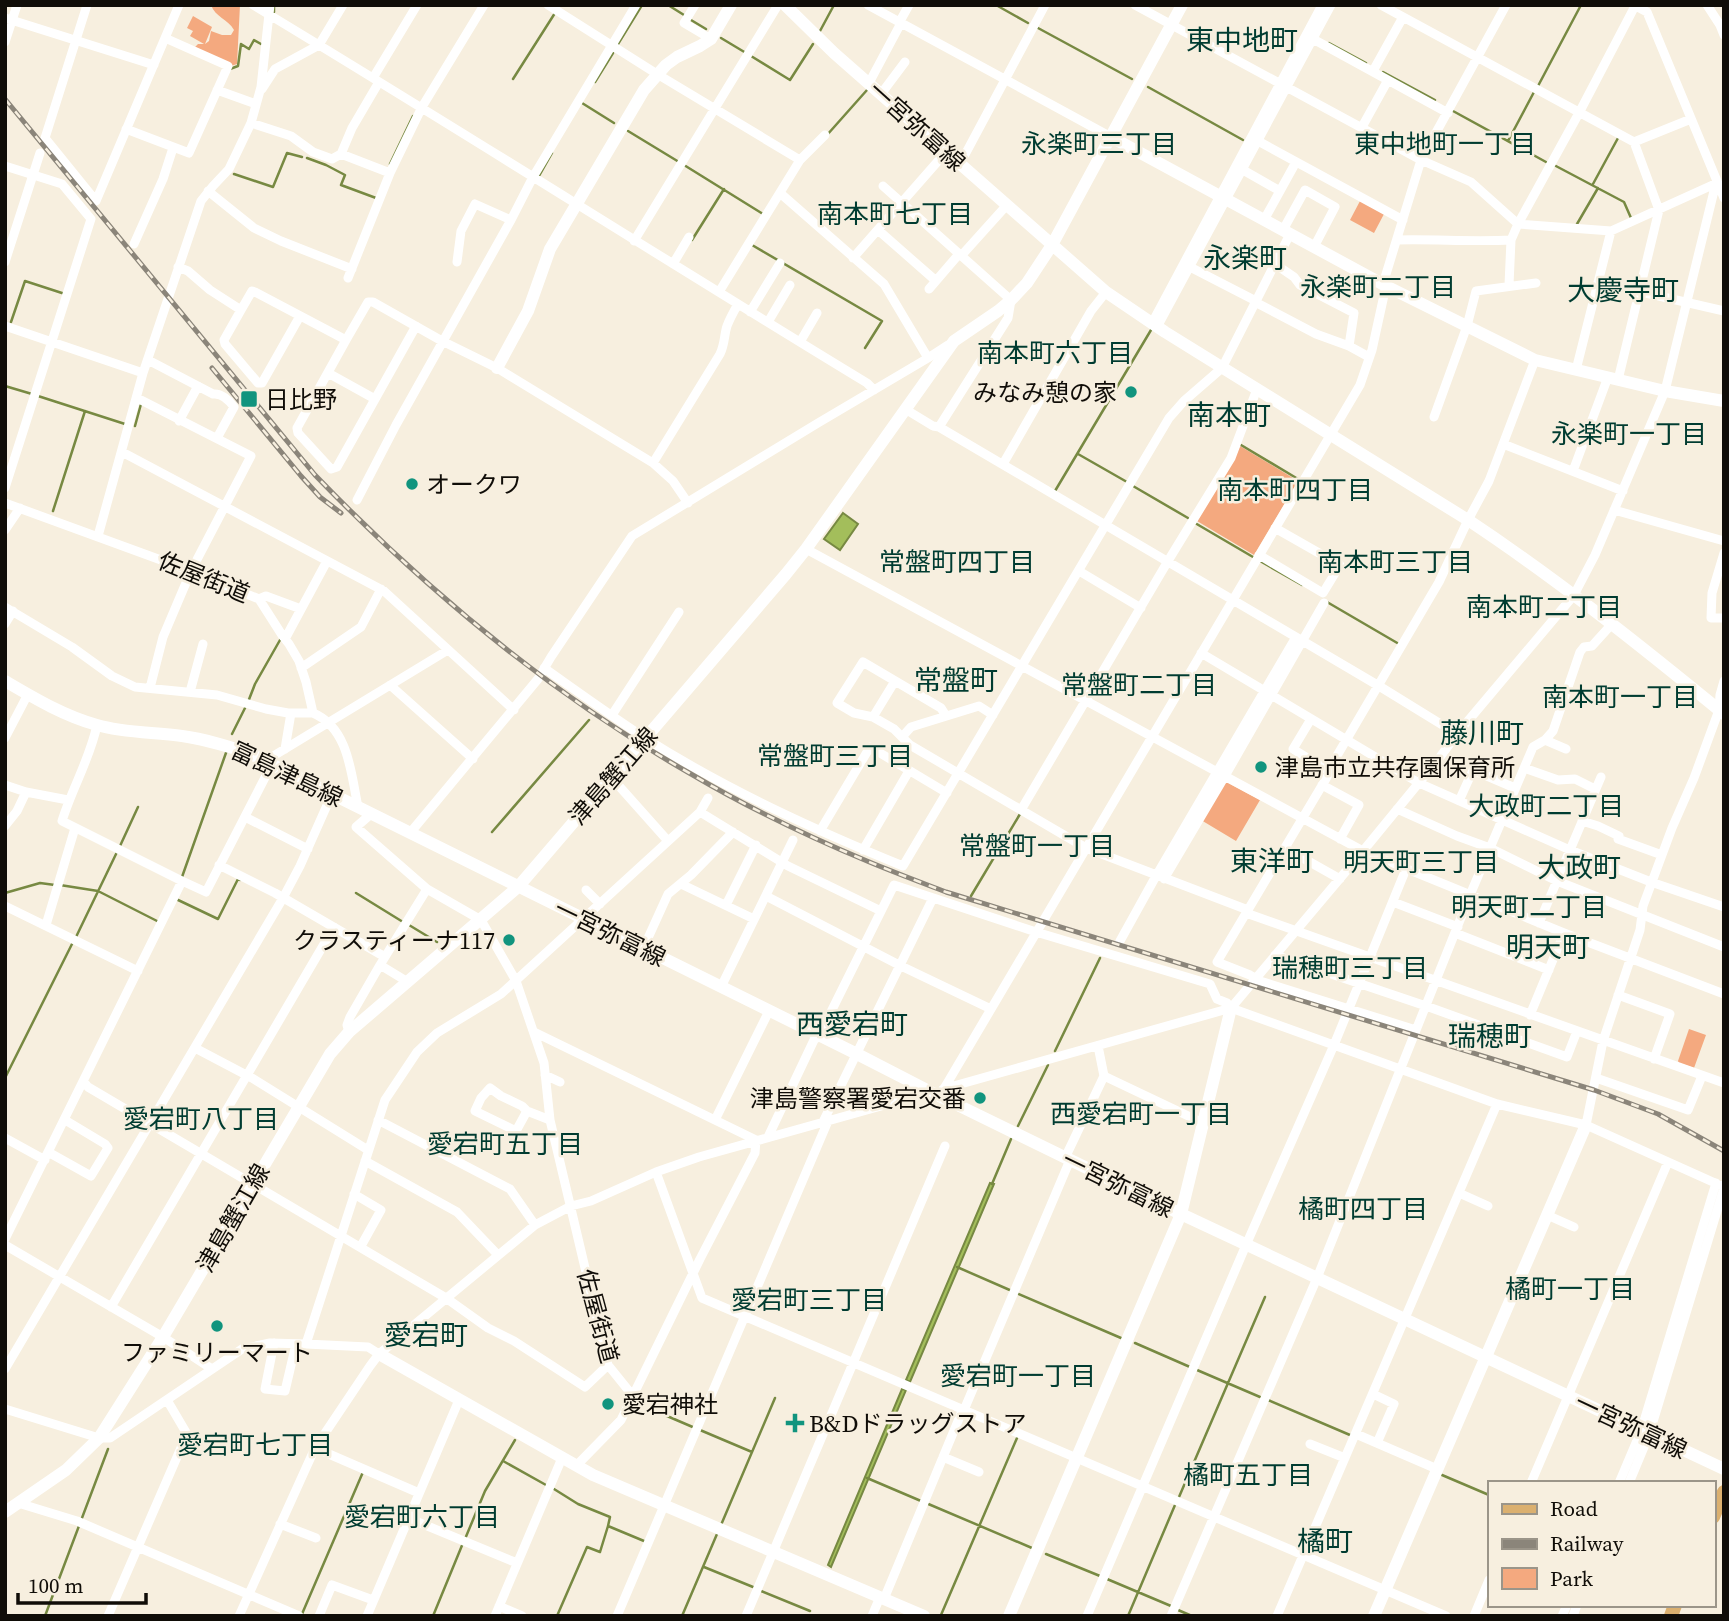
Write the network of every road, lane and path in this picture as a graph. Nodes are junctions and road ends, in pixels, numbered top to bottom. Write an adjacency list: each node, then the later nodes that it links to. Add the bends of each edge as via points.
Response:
1 (17, 5): 27 (street)
2 (87, 5): 34 (street)
3 (179, 5): 31 (street)
4 (253, 5): 25 (street)
5 (343, 5): 36 (street)
6 (417, 5): 44 (street)
7 (484, 5): 52 (street)
8 (548, 5): 37 (street)
9 (636, 5): 37 (street)
10 (695, 5): 32 (street, via 684,23)
11 (731, 5): 32 (main road)
12 (778, 5): 53 (street)
13 (785, 5): 46 (main road, 一宮弥富線)
14 (868, 5): 28 (street)
15 (909, 5): 28 (street)
16 (1045, 5): 43 (street)
17 (1135, 5): 29 (street)
18 (1182, 5): 29 (main road, 津島蟹江線)
19 (1322, 5): 47 (street)
20 (1331, 5): 33 (street)
21 (1381, 5): 26 (street)
22 (1506, 5): 38 (street)
23 (1635, 5): 55 (street); 56 (street, via 1647,12)
24 (1707, 5): 30 (street)
25 (270, 10): 36 (street); 49 (street)
26 (1403, 17): 38 (street); 41 (street)
27 (9, 19): 34 (street); 35 (street)
28 (900, 23): 43 (street); 46 (street)
29 (1171, 25): 47 (street); 61 (main road, 津島蟹江線)
30 (1724, 35)
31 (165, 38): 40 (street); 48 (street, via 228,66)
32 (711, 39): 42 (main road)
33 (1313, 39): 41 (street); 47 (street)
34 (75, 40): 40 (street); 59 (street, via 45,138 96,201)
35 (5, 42)
36 (319, 45): 44 (street); 49 (street, via 275,69)
37 (611, 45): 42 (street); 76 (street)
38 (1478, 57): 54 (street); 55 (street)
39 (905, 62): 50 (street)
40 (153, 65): 59 (street)
41 (1373, 71): 45 (street)
42 (657, 74): 53 (street); 85 (main road)
43 (1005, 79): 61 (street); 71 (street)
44 (376, 80): 52 (street); 67 (street)
45 (1388, 80): 54 (street); 58 (street)
46 (869, 83): 50 (main road, 一宮弥富線)
47 (1283, 86): 58 (street); 62 (street); 82 (street)
48 (217, 90): 51 (street); 64 (street, via 190,153)
49 (260, 91): 51 (street)
50 (881, 94): 65 (main road, 一宮弥富線)
51 (256, 104): 57 (street)
52 (422, 107): 74 (street); 76 (street)
53 (714, 108): 68 (street); 96 (street)
54 (1448, 113): 69 (street)
55 (1579, 113): 63 (street); 91 (street)
56 (1691, 119): 63 (street); 77 (street)
57 (251, 123): 67 (street, via 292,136 332,159); 79 (street, via 229,169)
58 (1362, 127): 69 (street)
59 (126, 129): 64 (street)
60 (825, 135): 68 (street)
61 (1111, 137): 82 (main road); 100 (main road, 津島蟹江線)
62 (1258, 141): 70 (street); 73 (street)
63 (1634, 142): 87 (street)
64 (173, 148): 99 (street)
65 (946, 152): 71 (main road, 一宮弥富線); 84 (street)
66 (40, 153): 75 (street)
67 (341, 154): 74 (street)
68 (800, 160): 81 (street)
69 (1421, 160): 90 (street); 91 (street, via 1471,182)
70 (1296, 162): 80 (street); 90 (street)
71 (960, 164): 86 (main road, 一宮弥富線)
72 (5, 166): 75 (street)
73 (1243, 170): 80 (street); 82 (street)
74 (390, 173): 79 (street, via 350,274 254,228)
75 (33, 175): 104 (street); 134 (street, via 62,184 91,219)
76 (533, 177): 85 (street); 88 (street)
77 (1717, 183): 83 (street); 87 (street); 121 (street)
78 (883, 187): 84 (street)
79 (208, 191): 109 (street)
80 (1280, 191): 89 (street)
81 (780, 193): 103 (street); 117 (street)
82 (1224, 198): 89 (main road); 110 (street); 129 (street)
83 (1724, 198)
84 (901, 203): 92 (street); 102 (street)
85 (576, 205): 96 (street); 143 (main road, via 546,257 528,311)
86 (1006, 206): 100 (main road, 一宮弥富線); 102 (street)
87 (1659, 210): 93 (street); 116 (street)
88 (511, 220): 105 (street, via 475,204 461,231); 135 (street)
89 (1264, 220): 94 (main road)
90 (1403, 220): 97 (street)
91 (1518, 224): 93 (street); 98 (street)
92 (878, 230): 102 (street, via 932,285); 103 (street)
93 (1611, 231): 112 (street)
94 (1286, 232): 101 (main road); 101 (street, via 1305,190 1335,207); 108 (street)
95 (689, 237): 107 (street)
96 (634, 240): 107 (street)
97 (1397, 240): 98 (street); 114 (street)
98 (1511, 240): 115 (street)
99 (134, 244)
100 (1052, 246): 118 (main road, 一宮弥富線); 119 (main road, 津島蟹江線)
101 (1314, 247): 114 (main road)
102 (960, 255): 119 (street)
103 (853, 258): 139 (street, via 884,284)
104 (5, 262)
105 (457, 262)
106 (780, 263): 125 (street)
107 (673, 264): 117 (street)
108 (1275, 264): 120 (street); 138 (street, via 1300,285 1354,313)
109 (178, 267): 123 (street); 141 (street)
110 (1190, 267): 120 (street); 129 (street)
111 (1536, 282): 115 (street)
112 (1598, 282): 116 (street); 145 (street)
113 (790, 285): 128 (street)
114 (1384, 285): 132 (main road); 140 (street)
115 (1509, 285): 132 (street, via 1476,291)
116 (1640, 291): 121 (street); 148 (street)
117 (719, 292): 122 (street)
118 (1106, 292): 129 (main road, 一宮弥富線); 165 (street)
119 (1011, 300): 136 (main road, 津島蟹江線); 159 (street, via 1008,318)
120 (1256, 302): 138 (street); 144 (street)
121 (1687, 302): 124 (street); 152 (street)
122 (737, 304): 125 (street); 164 (street, via 720,354)
123 (241, 310): 127 (street, via 252,291); 127 (street, via 224,340 258,383)
124 (1724, 311)
125 (750, 312): 128 (street)
126 (817, 313): 137 (street)
127 (300, 316): 133 (street)
128 (768, 323): 137 (street)
129 (1154, 325): 144 (main road, 一宮弥富線)
130 (5, 326): 134 (street)
131 (416, 326): 133 (street, via 368,302); 135 (street); 154 (street)
132 (1467, 326): 142 (main road); 157 (street)
133 (346, 340): 147 (street)
134 (52, 341): 146 (street); 167 (street)
135 (442, 341): 143 (street); 169 (street)
136 (954, 341): 139 (street); 156 (main road, 津島蟹江線)
137 (800, 342): 151 (street)
138 (1349, 346): 140 (street)
139 (928, 358): 151 (street)
140 (1369, 358): 160 (street, via 1360,385)
141 (148, 360): 146 (street); 149 (street)
142 (1535, 360): 145 (main road); 162 (street)
143 (497, 368): 164 (street)
144 (1222, 368): 150 (main road, 一宮弥富線); 176 (street, via 1169,418)
145 (1576, 370): 148 (main road)
146 (143, 373): 153 (street)
147 (328, 373): 154 (street); 154 (street, via 297,428 331,469 337,467)
148 (1613, 379): 152 (main road); 166 (street)
149 (198, 386): 158 (street); 161 (street, via 217,393 234,407)
150 (1257, 389): 160 (main road, 一宮弥富線); 185 (street, via 1231,458)
151 (874, 390): 171 (street)
152 (1665, 391): 155 (main road); 168 (street)
153 (137, 398): 158 (street); 163 (street)
154 (375, 399)
155 (1724, 401)
156 (905, 409): 159 (street); 181 (main road, 津島蟹江線)
157 (1434, 417)
158 (180, 421): 161 (street)
159 (939, 427): 165 (street)
160 (1330, 435): 175 (main road, 一宮弥富線); 177 (street)
161 (217, 439): 172 (street, via 251,456)
162 (1503, 444): 166 (street); 175 (street)
163 (122, 452): 172 (street); 179 (street)
164 (653, 463): 171 (street)
165 (1003, 464): 176 (street)
166 (1573, 471): 168 (street)
167 (5, 488)
168 (1623, 491): 174 (street)
169 (356, 500)
170 (5, 503): 173 (street, 佐屋街道)
171 (688, 503): 207 (street, via 632,536)
172 (224, 506): 184 (street); 186 (street)
173 (20, 508): 178 (street); 179 (street, 佐屋街道)
174 (1614, 510): 180 (street); 189 (street)
175 (1468, 520): 189 (main road, 一宮弥富線); 212 (street, via 1439,582)
176 (1106, 525): 185 (street); 187 (street)
177 (1275, 528): 183 (street); 183 (street, via 1340,565 1323,593)
178 (5, 530)
179 (97, 536): 186 (street, 佐屋街道)
180 (1724, 541)
181 (806, 549): 205 (street); 233 (main road, 津島蟹江線)
182 (1724, 553): 197 (street, via 1712,593 1711,618)
183 (1259, 555): 191 (street)
184 (327, 561): 188 (street); 195 (street)
185 (1168, 561): 191 (street); 193 (street)
186 (191, 570): 190 (street, 佐屋街道); 213 (street, via 163,637)
187 (1079, 571): 193 (street); 205 (street)
188 (381, 589): 203 (street); 206 (street, via 361,626)
189 (1574, 596): 199 (main road, 一宮弥富線); 229 (street)
190 (259, 599): 195 (street, via 266,596); 200 (street, 佐屋街道)
191 (1232, 600): 201 (street); 204 (street)
192 (1324, 603): 201 (street)
193 (1141, 608): 217 (street)
194 (9, 609): 198 (street); 213 (street, via 112,677)
195 (302, 609): 200 (street)
196 (679, 612): 222 (street)
197 (1724, 618)
198 (5, 624)
199 (1611, 625): 219 (main road, 一宮弥富線); 235 (street, via 1580,652 1553,731)
200 (285, 639): 206 (street, 佐屋街道)
201 (1299, 639): 212 (street); 215 (street)
202 (204, 644): 214 (street)
203 (448, 650): 211 (street); 218 (street)
204 (1201, 653): 215 (street); 230 (street)
205 (1023, 666): 217 (street); 223 (street)
206 (302, 668): 221 (street, 佐屋街道)
207 (544, 668): 218 (street); 222 (street)
208 (5, 681): 216 (main road, 富島津島線)
209 (895, 681): 224 (street, via 941,708); 225 (street); 225 (street, via 863,662 837,703)
210 (1724, 681): 219 (street)
211 (390, 685): 227 (street); 238 (street)
212 (1379, 686): 229 (street); 234 (street)
213 (150, 688): 214 (street)
214 (190, 692): 220 (street)
215 (1268, 693): 226 (street); 244 (street)
216 (28, 694): 228 (main road, 富島津島線); 232 (street)
217 (1087, 701): 230 (street); 260 (street)
218 (514, 710): 238 (street)
219 (1722, 711): 283 (street)
220 (291, 713): 221 (street); 237 (street)
221 (313, 713): 227 (street)
222 (612, 715): 233 (street)
223 (993, 715): 224 (street, via 979,706); 243 (street)
224 (946, 716): 231 (street, via 911,727)
225 (873, 717): 231 (street)
226 (1311, 719): 234 (street); 242 (street, via 1293,749)
227 (328, 722): 237 (street); 258 (street, via 345,747)
228 (97, 725): 239 (main road, 富島津島線, via 211,741); 256 (street)
229 (1457, 734): 247 (street)
230 (1152, 736): 244 (street); 276 (street)
231 (902, 737): 243 (street)
232 (5, 738)
233 (645, 738): 246 (main road, 津島蟹江線); 269 (street)
234 (1346, 740): 242 (street); 247 (street)
235 (1545, 740): 236 (street); 240 (street, via 1533,747)
236 (1566, 748)
237 (285, 749): 239 (street)
238 (473, 759): 271 (street)
239 (269, 763): 254 (main road, 富島津島線); 263 (street)
240 (1524, 768): 250 (street); 251 (street, via 1558,780 1576,779)
241 (909, 771): 253 (street); 269 (street, via 870,747); 280 (street)
242 (1328, 771): 249 (street)
243 (958, 774): 253 (street); 260 (street)
244 (1221, 774): 264 (street); 287 (street)
245 (1601, 777): 251 (street)
246 (611, 778): 274 (street); 293 (main road, 津島蟹江線)
247 (1419, 783): 257 (street); 259 (street)
248 (5, 785): 252 (street)
249 (1322, 785): 264 (street); 272 (street, via 1359,805)
250 (1515, 788): 257 (street, via 1473,769); 265 (street)
251 (1595, 789): 266 (street)
252 (26, 792): 256 (street); 267 (street)
253 (947, 793): 280 (street, via 904,866)
254 (332, 794): 258 (main road, 富島津島線); 279 (street)
255 (708, 798): 261 (street)
256 (68, 800): 268 (street, via 62,821)
257 (1459, 801): 265 (street)
258 (358, 807): 262 (main road, 富島津島線)
259 (1397, 809): 278 (street); 282 (street)
260 (1021, 810): 276 (street)
261 (700, 812): 270 (street); 274 (street)
262 (371, 814): 271 (main road, 富島津島線); 294 (street, via 356,827)
263 (244, 817): 279 (street); 285 (street)
264 (1302, 818): 272 (street); 277 (street)
265 (1502, 820): 278 (street); 281 (street)
266 (1582, 821): 281 (street); 283 (street)
267 (5, 826)
268 (75, 828): 289 (street); 312 (street)
269 (820, 831): 280 (street)
270 (733, 832): 275 (street); 292 (street)
271 (410, 833): 293 (main road, 富島津島線)
272 (1340, 839): 282 (street)
273 (793, 840): 284 (street)
274 (668, 841): 301 (street)
275 (756, 845): 284 (street); 302 (street)
276 (1086, 848): 287 (street); 316 (street)
277 (1285, 848): 288 (street); 306 (street)
278 (1490, 848): 290 (street); 296 (street)
279 (308, 849): 298 (street)
280 (863, 850)
281 (1570, 850): 290 (street); 291 (street)
282 (1363, 851): 286 (street); 288 (street)
283 (1662, 855): 291 (street)
284 (783, 861): 297 (street); 305 (street)
285 (219, 865): 289 (street, via 206,892); 298 (street)
286 (1406, 869): 296 (street); 300 (street)
287 (1160, 877): 306 (street); 318 (street)
288 (1340, 879): 315 (street)
289 (182, 880): 328 (street)
290 (1557, 881): 307 (street); 311 (street)
291 (1651, 882): 303 (street); 307 (street)
292 (681, 884): 302 (street); 321 (street, via 667,894)
293 (518, 887): 308 (main road, 一宮弥富線); 310 (main road, 津島蟹江線)
294 (427, 889): 310 (street); 325 (street)
295 (586, 890): 301 (street)
296 (1470, 895): 311 (street); 314 (street)
297 (766, 896): 309 (street); 319 (street)
298 (283, 898): 313 (street); 351 (street)
299 (933, 898): 305 (street, via 894,885); 316 (street); 326 (street)
300 (1393, 902): 314 (street); 323 (street)
301 (600, 904): 308 (street)
302 (726, 905): 309 (street)
303 (1724, 907)
304 (6, 909): 312 (street)
305 (881, 911): 319 (street)
306 (1247, 912): 315 (street); 329 (street, via 1217,962)
307 (1642, 916): 320 (street); 324 (street)
308 (583, 919): 321 (main road, 一宮弥富線); 330 (street)
309 (754, 919): 334 (street)
310 (481, 920): 330 (street, 佐屋街道); 332 (main road, 津島蟹江線)
311 (1539, 923): 317 (street)
312 (46, 925): 328 (street)
313 (334, 927): 325 (street); 356 (street)
314 (1457, 930): 327 (street); 331 (street)
315 (1296, 931): 322 (street); 323 (street)
316 (1036, 932): 338 (street, via 1210,984 1217,999); 339 (street)
317 (1564, 933): 324 (street); 327 (street)
318 (1120, 941)
319 (864, 945): 326 (street); 347 (street)
320 (1724, 947)
321 (643, 949): 334 (main road, 一宮弥富線)
322 (1275, 955): 329 (street); 333 (street)
323 (1370, 957): 331 (street); 333 (street)
324 (1630, 959): 335 (street); 336 (street)
325 (383, 961): 332 (street); 346 (street, via 347,1025)
326 (901, 965): 339 (street); 352 (street)
327 (1549, 970): 342 (street)
328 (138, 971): 360 (street)
329 (1255, 979): 338 (street); 340 (street)
330 (516, 981): 344 (street, 佐屋街道); 368 (street, via 437,1033 417,1052 385,1100)
331 (1436, 981): 337 (street); 342 (street)
332 (408, 982): 346 (main road, 津島蟹江線)
333 (1359, 983): 337 (street); 340 (street)
334 (721, 987): 341 (main road, 一宮弥富線)
335 (1724, 994)
336 (1618, 996): 348 (street); 353 (street, via 1670,1014)
337 (1426, 1006): 343 (street); 345 (street, via 1567,1057)
338 (1231, 1008): 349 (street); 350 (street); 372 (main road)
339 (991, 1009): 363 (street)
340 (1349, 1009): 343 (street); 349 (street)
341 (769, 1011): 347 (main road, 一宮弥富線); 370 (street)
342 (1531, 1014): 345 (street)
343 (1416, 1030): 354 (street)
344 (534, 1031): 355 (street, 佐屋街道); 370 (street)
345 (1577, 1031): 348 (street)
346 (349, 1032): 365 (main road, 津島蟹江線, via 330,1054)
347 (819, 1036): 352 (main road, 一宮弥富線); 375 (street)
348 (1603, 1041): 353 (street); 359 (street)
349 (1334, 1045): 354 (street); 398 (street)
350 (1098, 1046): 357 (street); 363 (street)
351 (195, 1048): 356 (street); 373 (street)
352 (857, 1054): 363 (main road, 一宮弥富線); 371 (street)
353 (1654, 1059): 358 (street)
354 (1400, 1069): 364 (street); 403 (street)
355 (545, 1075): 361 (street); 369 (street, 佐屋街道)
356 (247, 1076): 365 (street); 380 (street)
357 (1104, 1076): 372 (street); 382 (street)
358 (1702, 1076): 359 (street, via 1688,1110); 362 (street)
359 (1596, 1078): 374 (street)
360 (84, 1082): 367 (street); 373 (street)
361 (559, 1082)
362 (1724, 1083)
363 (938, 1093): 371 (street); 382 (main road, 一宮弥富線)
364 (1497, 1104): 374 (street); 388 (street)
365 (298, 1108): 379 (street); 386 (main road, 津島蟹江線)
366 (527, 1111): 366 (street, via 490,1088 475,1111 516,1131); 369 (street)
367 (65, 1120): 381 (street); 381 (street, via 108,1148 91,1176)
368 (378, 1120): 379 (street); 394 (street, via 510,1189)
369 (550, 1120): 390 (street, 佐屋街道)
370 (715, 1120): 377 (street)
371 (826, 1122): 375 (street); 406 (street)
372 (1203, 1122): 392 (main road)
373 (150, 1124): 380 (street); 402 (street)
374 (1586, 1125): 384 (street); 393 (main road)
375 (768, 1137): 377 (street)
376 (5, 1138): 381 (street)
377 (756, 1140): 385 (street); 401 (street, via 755,1153)
378 (945, 1146): 414 (street)
379 (368, 1150): 383 (street)
380 (201, 1154): 386 (street); 405 (street)
381 (46, 1156): 397 (street)
382 (1067, 1159): 392 (main road, 一宮弥富線); 424 (street)
383 (365, 1161): 389 (street); 400 (street, via 457,1212)
384 (1668, 1162): 387 (street); 420 (street)
385 (656, 1172): 390 (street); 401 (street)
386 (252, 1184): 396 (street); 408 (main road, 津島蟹江線)
387 (1721, 1186): 425 (street)
388 (1459, 1193): 391 (street); 407 (street)
389 (354, 1194): 396 (street); 399 (street, via 381,1210)
390 (571, 1206): 394 (street); 415 (street, 佐屋街道)
391 (1488, 1206)
392 (1181, 1214): 398 (main road, 一宮弥富線); 432 (main road)
393 (1547, 1216): 395 (street); 413 (main road)
394 (535, 1225): 400 (street)
395 (1574, 1227)
396 (341, 1235): 399 (street); 411 (street)
397 (6, 1239): 402 (street)
398 (1246, 1245): 403 (main road, 一宮弥富線); 442 (street)
399 (360, 1247): 404 (street)
400 (498, 1255): 404 (street)
401 (694, 1274): 406 (street, via 702,1298); 419 (street)
402 (60, 1277): 405 (street); 416 (street)
403 (1317, 1278): 407 (main road, 一宮弥富線); 448 (street)
404 (446, 1298): 412 (street); 415 (street, via 585,1387)
405 (111, 1307): 408 (street)
406 (745, 1316): 414 (street); 446 (street)
407 (1405, 1320): 413 (main road, 一宮弥富線); 418 (street)
408 (163, 1337): 417 (street); 427 (main road, 津島蟹江線)
409 (274, 1343): 410 (street); 410 (street, via 265,1388 285,1391); 417 (street, via 242,1349)
410 (296, 1344): 411 (street)
411 (306, 1344): 412 (street, via 368,1347)
412 (379, 1354): 422 (main road); 430 (street)
413 (1485, 1358): 420 (main road, 一宮弥富線); 436 (main road)
414 (852, 1362): 424 (street); 453 (street)
415 (608, 1365): 419 (street, 佐屋街道)
416 (5, 1369)
417 (212, 1369): 421 (street)
418 (1373, 1394): 426 (street); 428 (street, via 1394,1404)
419 (633, 1396): 435 (street, via 621,1420)
420 (1568, 1397): 425 (main road, 一宮弥富線); 439 (street)
421 (167, 1400): 427 (street, via 110,1438); 452 (street, via 187,1434)
422 (459, 1400): 433 (main road); 444 (street)
423 (5, 1409): 427 (street)
424 (963, 1409): 431 (street); 432 (street)
425 (1645, 1433): 437 (main road, 一宮弥富線); 440 (street); 441 (street)
426 (1356, 1434): 428 (street); 434 (street)
427 (99, 1438): 445 (main road, 津島蟹江線, via 66,1469)
428 (1377, 1443): 436 (street)
429 (1310, 1444): 434 (street)
430 (314, 1448): 444 (street); 450 (street)
431 (943, 1457): 438 (street); 459 (street)
432 (1076, 1457): 442 (street); 472 (main road)
433 (562, 1458): 435 (main road); 455 (street)
434 (1345, 1458): 454 (street)
435 (576, 1466): 446 (main road)
436 (1437, 1469): 457 (main road)
437 (1724, 1469)
438 (979, 1472)
439 (1532, 1481)
440 (1620, 1481)
441 (1630, 1481)
442 (1143, 1486): 448 (street); 473 (street)
443 (1724, 1492): 447 (main road)
444 (419, 1493): 449 (street)
445 (11, 1505): 452 (street, via 81,1523)
446 (664, 1506): 453 (main road); 468 (street)
447 (1715, 1512)
448 (1214, 1516): 454 (street); 474 (street)
449 (408, 1518): 455 (street); 460 (street)
450 (280, 1524): 451 (street); 458 (street)
451 (316, 1538)
452 (137, 1547): 458 (street); 462 (street)
453 (773, 1552): 459 (main road); 469 (street)
454 (1303, 1555): 457 (street); 475 (street)
455 (517, 1563): 461 (street)
456 (1488, 1582): 478 (street)
457 (1385, 1590): 476 (main road); 477 (street)
458 (248, 1594): 463 (street); 464 (street)
459 (882, 1598): 470 (street); 471 (main road)
460 (373, 1600): 465 (street, via 332,1585); 466 (street)
461 (497, 1611): 467 (street)
462 (108, 1616)
463 (239, 1616)
464 (299, 1616)
465 (319, 1616)
466 (367, 1616)
467 (522, 1616)
468 (617, 1616)
469 (746, 1616)
470 (872, 1616)
471 (923, 1616)
472 (1009, 1616)
473 (1087, 1616)
474 (1171, 1616)
475 (1277, 1616)
476 (1374, 1616)
477 (1446, 1616)
478 (1474, 1616)

